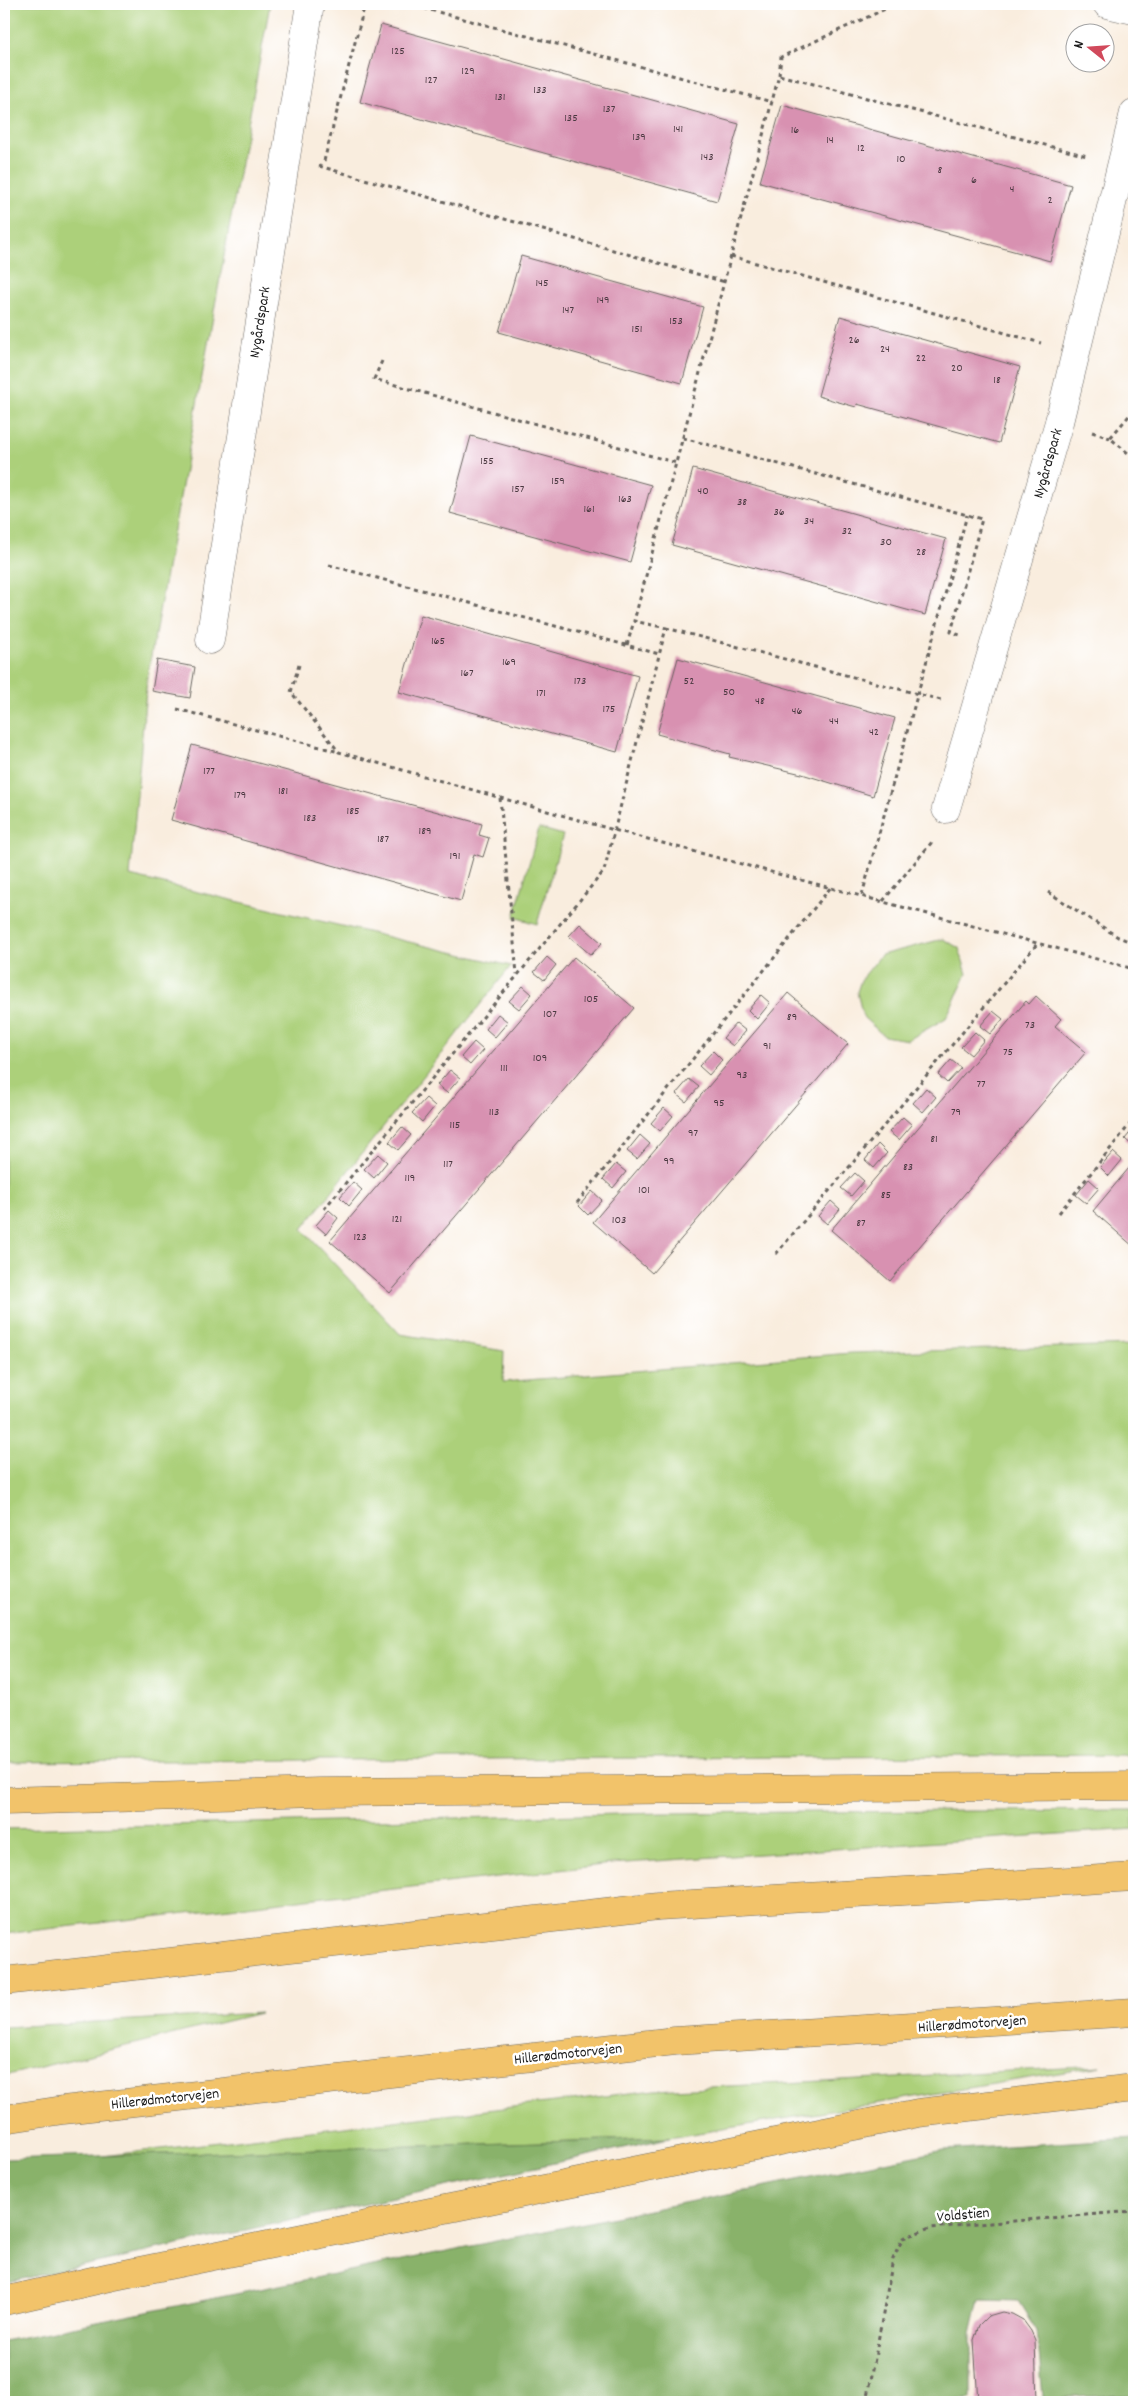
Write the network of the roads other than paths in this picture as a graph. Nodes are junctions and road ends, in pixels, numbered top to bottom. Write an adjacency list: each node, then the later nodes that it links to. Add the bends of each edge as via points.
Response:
1 (310, 4): 5 (street, Nygårdspark)
2 (1107, 4): 3 (street)
3 (1134, 10)
4 (1134, 113): 6 (street, Nygårdspark, via 1059,422)
5 (210, 640)
6 (946, 809)
7 (1134, 1786): 8 (highway, via 320,1792)
8 (4, 1802)
9 (1134, 1877): 10 (highway, via 658,1906)
10 (4, 1981)
11 (1134, 2012): 13 (highway, Hillerødmotorvejen, via 675,2041)
12 (1134, 2088): 14 (highway, via 918,2113)
13 (4, 2119)
14 (4, 2301)

